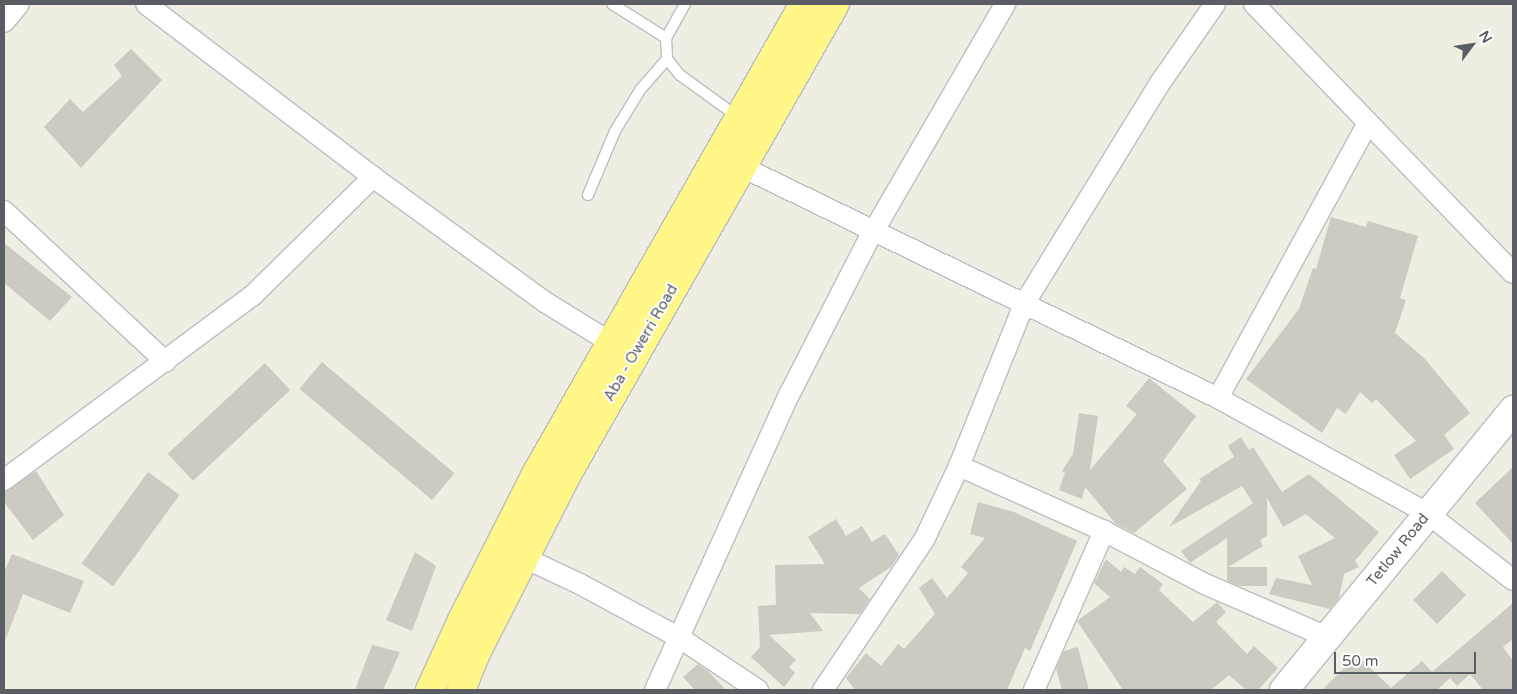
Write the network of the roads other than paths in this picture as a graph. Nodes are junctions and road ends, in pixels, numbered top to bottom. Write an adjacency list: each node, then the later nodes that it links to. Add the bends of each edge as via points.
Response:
1 (19, 4): 10 (street)
2 (147, 4): 17 (street)
3 (612, 4): 11 (lane)
4 (685, 4): 11 (lane)
5 (804, 4): 13 (highway, Aba - Owerri Road)
6 (835, 4): 16 (highway, Aba - Owerri Road)
7 (1005, 4): 20 (street)
8 (1215, 4): 22 (street, via 1160,83)
9 (1254, 4): 14 (street)
10 (4, 22)
11 (666, 38): 12 (lane)
12 (667, 59): 13 (lane, via 680,75); 18 (lane, via 640,90 615,131)
13 (738, 117): 15 (highway, Aba - Owerri Road)
14 (1368, 123): 21 (street); 26 (street)
15 (717, 153): 16 (street); 23 (highway, Aba - Owerri Road)
16 (741, 167): 20 (street); 24 (highway, Aba - Owerri Road)
17 (373, 177): 23 (street, via 545,302); 25 (street, via 252,296)
18 (588, 195)
19 (4, 211): 25 (street)
20 (875, 229): 22 (street); 36 (street, via 788,395)
21 (1513, 273)
22 (1024, 304): 26 (street); 28 (street)
23 (609, 342): 24 (street); 32 (highway, Aba - Owerri Road)
24 (633, 357): 33 (highway, Aba - Owerri Road)
25 (166, 362): 29 (street, via 108,400)
26 (1218, 398): 30 (street)
27 (1513, 410): 30 (street, Tetlow Road)
28 (959, 466): 31 (street); 41 (street, via 925,538)
29 (5, 478)
30 (1427, 513): 34 (street); 35 (street, Tetlow Road)
31 (1104, 531): 35 (street, via 1205,584); 42 (street)
32 (500, 546): 33 (street); 37 (highway, Aba - Owerri Road)
33 (524, 558): 36 (street); 38 (highway, Aba - Owerri Road)
34 (1513, 580)
35 (1327, 637): 43 (street, Tetlow Road)
36 (680, 638): 39 (street); 40 (street)
37 (430, 690)
38 (461, 690)
39 (655, 690)
40 (758, 690)
41 (823, 690)
42 (1034, 690)
43 (1284, 690)

